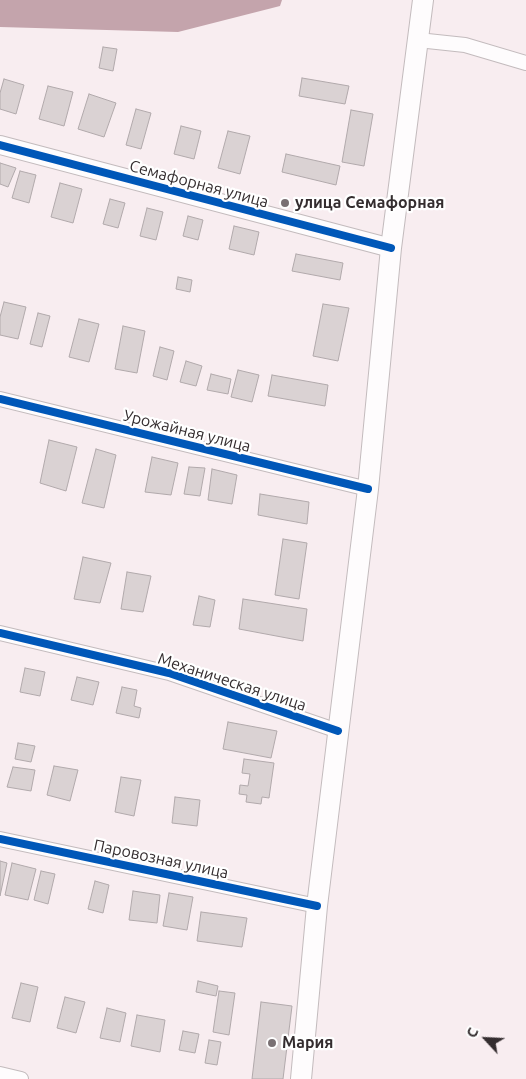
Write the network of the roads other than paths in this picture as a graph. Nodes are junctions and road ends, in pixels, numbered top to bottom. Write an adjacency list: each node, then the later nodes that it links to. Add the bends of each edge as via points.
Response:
1 (423, 0): 2 (main road)
2 (418, 40): 3 (street, via 465,45); 5 (main road)
3 (526, 63)
4 (0, 145): 5 (street, Семафорная улица)
5 (391, 248): 7 (main road)
6 (0, 399): 7 (street, Урожайная улица)
7 (368, 489): 9 (main road)
8 (0, 633): 9 (street, Механическая улица, via 169,674)
9 (338, 731): 11 (main road)
10 (0, 839): 11 (street, Паровозная улица)
11 (317, 906): 14 (main road)
12 (0, 1074): 13 (street)
13 (21, 1079)
14 (301, 1079)

